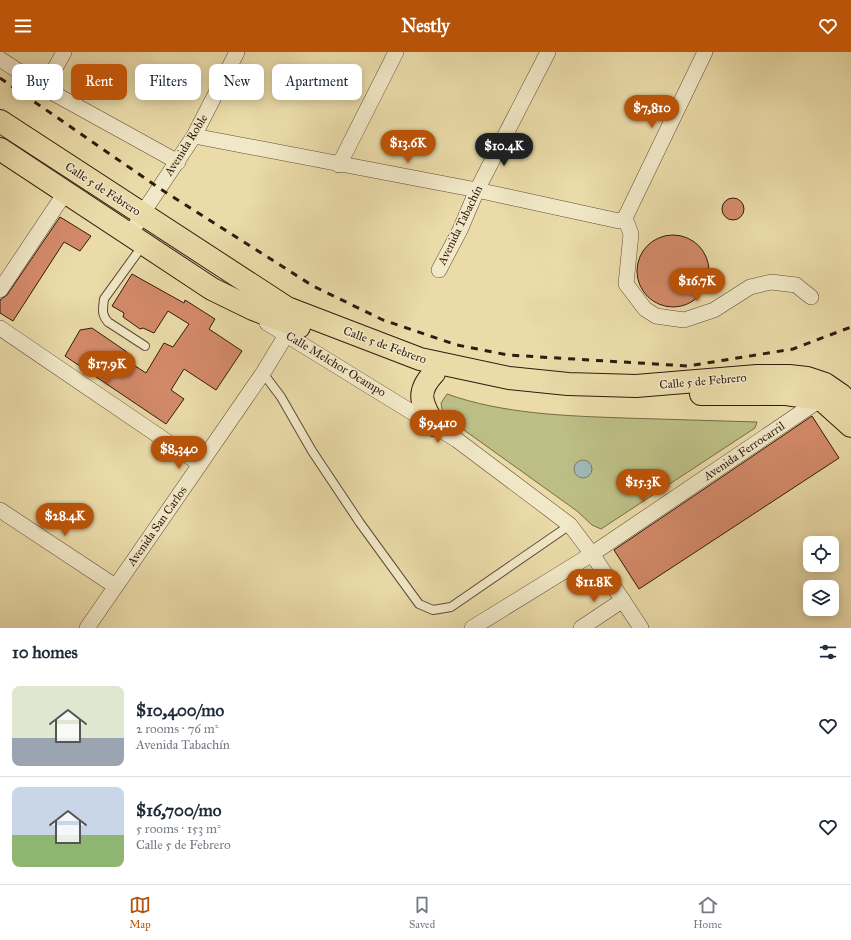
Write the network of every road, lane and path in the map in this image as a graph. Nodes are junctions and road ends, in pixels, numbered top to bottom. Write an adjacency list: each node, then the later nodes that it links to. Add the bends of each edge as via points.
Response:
1 (64, 52): 7 (street)
2 (237, 52): 11 (street, Avenida Roble)
3 (396, 52): 14 (street)
4 (548, 52): 15 (street, Avenida Tabachín)
5 (705, 52): 18 (street)
6 (0, 58): 8 (street)
7 (57, 64)
8 (12, 66)
9 (63, 98): 13 (street)
10 (0, 121): 17 (main road, Calle 5 de Febrero)
11 (194, 136): 13 (street, Avenida Roble); 14 (street)
12 (0, 149): 16 (main road, Calle 5 de Febrero)
13 (178, 162): 17 (street, Avenida Roble)
14 (339, 164): 15 (street)
15 (477, 190): 18 (street, via 619,221); 20 (street, Avenida Tabachín)
16 (65, 192): 19 (main road, Calle 5 de Febrero); 21 (street)
17 (142, 214): 19 (street, Avenida Roble); 28 (main road, Calle 5 de Febrero, via 287,308 420,359 509,378 568,384 636,386 757,376 807,378)
18 (625, 218): 22 (street, via 631,234 626,284 644,309 656,316 684,320 714,310 750,287 771,282 796,285)
19 (137, 240): 24 (main road, Calle 5 de Febrero, via 212,289); 25 (lane, via 104,299 102,310 103,317 108,322)
20 (439, 270)
21 (0, 290)
22 (811, 297)
23 (0, 328): 32 (street)
24 (289, 329): 26 (street, Avenida San Carlos); 27 (main road, Calle 5 de Febrero); 30 (street, Calle Melchor Ocampo, via 327,361)
25 (145, 346)
26 (263, 373): 32 (street, Avenida San Carlos); 34 (lane, via 281,397 312,451 360,523 404,585 419,604 426,608 440,610 451,607)
27 (434, 373): 28 (main road, Calle 5 de Febrero, via 523,391 637,398); 30 (main road, via 424,386 421,398)
28 (823, 392): 29 (main road, via 841,395); 31 (main road); 35 (street, Avenida Ferrocarril)
29 (851, 405)
30 (434, 425): 34 (street, Calle Melchor Ocampo)
31 (851, 426)
32 (200, 464): 36 (street, Avenida San Carlos)
33 (0, 510): 36 (street)
34 (570, 525): 35 (street, Calle Melchor Ocampo)
35 (592, 554): 37 (street, Calle Melchor Ocampo); 39 (street, Avenida Ferrocarril)
36 (115, 586): 38 (street, Avenida San Carlos)
37 (623, 600): 40 (street); 41 (street, Calle Melchor Ocampo)
38 (86, 628)
39 (472, 628)
40 (581, 628)
41 (641, 628)

